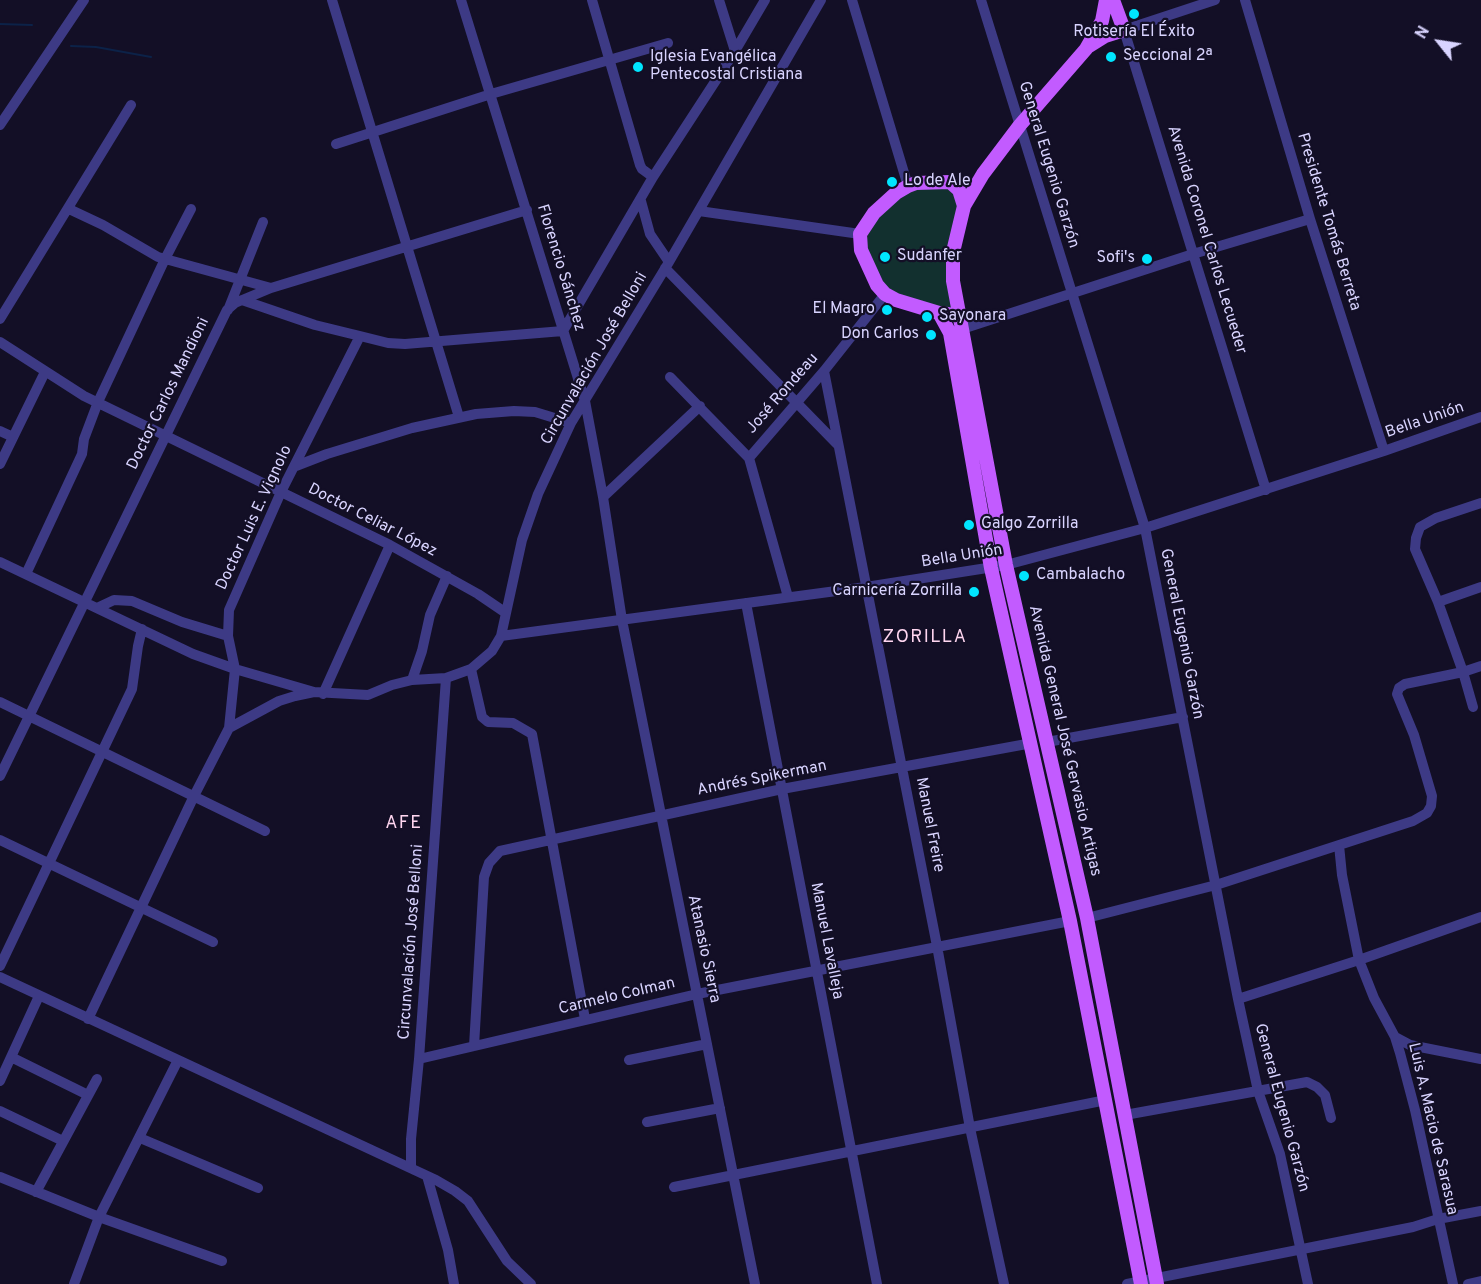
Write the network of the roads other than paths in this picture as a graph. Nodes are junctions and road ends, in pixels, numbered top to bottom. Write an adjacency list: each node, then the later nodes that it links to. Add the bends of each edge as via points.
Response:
1 (84, 0): 21 (street)
2 (332, 0): 23 (street)
3 (461, 0): 19 (street, Florencio Sánchez)
4 (592, 0): 18 (street)
5 (719, 0): 17 (street)
6 (765, 0): 17 (street)
7 (821, 0): 34 (street, Circunvalación José Belloni)
8 (852, 0): 28 (street)
9 (981, 0): 22 (street, General Eugenio Garzón)
10 (1106, 0): 16 (main road, via 1102,21)
11 (1113, 0): 14 (main road, Avenida Coronel Carlos Lecueder)
12 (1215, 0): 14 (street)
13 (1245, 0): 35 (street, Presidente Tomás Berreta)
14 (1124, 30): 16 (main road, via 1105,36); 39 (street, Avenida Coronel Carlos Lecueder)
15 (668, 43): 18 (street)
16 (1086, 49): 22 (main road)
17 (735, 51): 26 (street)
18 (610, 59): 19 (street); 26 (street, via 640,165)
19 (491, 94): 23 (street); 33 (street, Florencio Sánchez)
20 (131, 105): 31 (street)
21 (0, 125)
22 (1020, 125): 25 (main road); 45 (street, General Eugenio Garzón)
23 (371, 133): 24 (street); 38 (street)
24 (336, 144)
25 (983, 174): 27 (main road, via 967,182); 30 (main road)
26 (654, 177): 29 (street)
27 (950, 182): 28 (main road); 30 (main road, via 959,190)
28 (908, 186): 37 (main road, via 874,213)
29 (641, 201): 41 (street, via 650,234); 51 (street)
30 (964, 206): 47 (main road, Avenida General José Gervasio Artigas, via 952,252)
31 (69, 209): 40 (street); 50 (street)
32 (191, 209): 40 (street)
33 (528, 210): 38 (street, Doctor Carlos Mandioni); 51 (street, Florencio Sánchez)
34 (699, 211): 37 (street); 41 (street, Circunvalación José Belloni)
35 (1310, 219): 39 (street); 70 (street, Presidente Tomás Berreta)
36 (263, 222): 42 (street)
37 (860, 234): 44 (main road, via 861,250)
38 (406, 246): 43 (street, Doctor Carlos Mandioni); 54 (street)
39 (1193, 254): 45 (street); 74 (street, Avenida Coronel Carlos Lecueder)
40 (165, 259): 42 (street); 60 (street)
41 (667, 265): 59 (street, Circunvalación José Belloni); 61 (street)
42 (240, 280): 43 (street); 48 (street)
43 (271, 288): 46 (street, Doctor Carlos Mandioni)
44 (885, 294): 49 (main road); 56 (street, José Rondeau)
45 (1071, 294): 52 (street); 78 (street, General Eugenio Garzón)
46 (242, 300): 48 (street, Doctor Carlos Mandioni); 53 (street)
47 (957, 305): 49 (main road, via 951,313); 52 (main road, Avenida General José Gervasio Artigas)
48 (227, 310): 67 (street, Doctor Carlos Mandioni)
49 (939, 313): 52 (main road, Avenida General José Gervasio Artigas)
50 (0, 319)
51 (563, 331): 54 (street); 59 (street, Florencio Sánchez)
52 (956, 331): 81 (main road, Avenida General José Gervasio Artigas); 82 (main road, Avenida General José Gervasio Artigas)
53 (360, 336): 54 (street, via 405,344); 73 (street, Doctor Luis E. Vignolo)
54 (436, 340): 63 (street)
55 (0, 342): 57 (street, Doctor Celiar López)
56 (824, 371): 61 (street, José Rondeau); 69 (street, Manuel Freire)
57 (45, 372): 60 (street, Doctor Celiar López); 68 (street)
58 (670, 377): 62 (street)
59 (585, 401): 65 (street, Circunvalación José Belloni); 76 (street, Florencio Sánchez)
60 (98, 402): 67 (street, Doctor Celiar López); 83 (street, via 82,454)
61 (796, 404): 69 (street); 71 (street, José Rondeau)
62 (700, 406): 71 (street); 76 (street)
63 (459, 417): 65 (street, via 536,412); 73 (street)
64 (1481, 417): 70 (street, Bella Unión)
65 (572, 423): 92 (street, Circunvalación José Belloni, via 538,494 522,540)
66 (0, 431): 68 (street)
67 (165, 436): 75 (street, Doctor Celiar López); 88 (street, Doctor Carlos Mandioni)
68 (13, 437): 72 (street)
69 (837, 444): 85 (street, Manuel Freire)
70 (1384, 451): 74 (street, Bella Unión)
71 (749, 458): 87 (street)
72 (0, 464)
73 (296, 466): 75 (street, Doctor Luis E. Vignolo)
74 (1266, 490): 78 (street, Bella Unión)
75 (281, 492): 79 (street, Doctor Celiar López); 95 (street, Doctor Luis E. Vignolo, via 229,610)
76 (603, 497): 93 (street, Florencio Sánchez)
77 (1481, 503): 89 (street, via 1420,527 1415,549)
78 (1144, 528): 81 (street, Bella Unión); 107 (street, General Eugenio Garzón)
79 (390, 545): 84 (street, Doctor Celiar López); 103 (street)
80 (0, 562): 83 (street)
81 (1006, 565): 82 (street, Bella Unión); 109 (main road, Avenida General José Gervasio Artigas)
82 (991, 568): 85 (street, Bella Unión); 110 (main road, Avenida General José Gervasio Artigas)
83 (26, 574): 88 (street)
84 (447, 576): 92 (street, Doctor Celiar López); 102 (street, via 430,615)
85 (866, 586): 87 (street, Bella Unión); 112 (street, Manuel Freire)
86 (1481, 587): 89 (street)
87 (788, 597): 90 (street, Bella Unión)
88 (84, 602): 91 (street); 106 (street, Doctor Carlos Mandioni)
89 (1438, 602): 100 (street)
90 (746, 603): 93 (street, Bella Unión); 114 (street, Manuel Lavalleja)
91 (97, 608): 94 (street); 95 (street, via 114,600 132,601)
92 (506, 613): 96 (street, Circunvalación José Belloni)
93 (622, 620): 96 (street, Bella Unión); 116 (street, Atanasio Sierra)
94 (142, 629): 98 (street); 111 (street, via 132,689)
95 (228, 636): 98 (street, Doctor Luis E. Vignolo)
96 (501, 636): 99 (street, Circunvalación José Belloni, via 492,651)
97 (1481, 666): 100 (street)
98 (235, 669): 103 (street); 108 (street, Doctor Luis E. Vignolo)
99 (471, 669): 101 (street, Circunvalación José Belloni); 118 (street, via 482,717 488,722 513,723 532,735)
100 (1464, 672): 105 (street); 120 (street, via 1405,684 1397,694 1432,796 1427,813)
101 (446, 678): 102 (street); 142 (street, Circunvalación José Belloni)
102 (411, 680): 103 (street, via 368,695)
103 (318, 693): 108 (street, via 279,701)
104 (0, 702): 106 (street)
105 (1473, 707)
106 (29, 716): 111 (street); 113 (street, Doctor Carlos Mandioni)
107 (1183, 717): 109 (street); 122 (street, General Eugenio Garzón)
108 (229, 728): 115 (street, Doctor Luis E. Vignolo)
109 (1047, 742): 125 (main road, Avenida General José Gervasio Artigas)
110 (1032, 743): 112 (street, Andrés Spikerman); 126 (main road, Avenida General José Gervasio Artigas)
111 (102, 752): 115 (street); 121 (street)
112 (902, 767): 114 (street, Andrés Spikerman); 128 (street, Manuel Freire)
113 (0, 776)
114 (782, 789): 116 (street, Andrés Spikerman); 131 (street, Manuel Lavalleja)
115 (194, 796): 117 (street); 123 (street, Doctor Luis E. Vignolo)
116 (660, 815): 118 (street, Andrés Spikerman); 133 (street, Atanasio Sierra)
117 (266, 831)
118 (551, 839): 137 (street); 140 (street, Andrés Spikerman, via 500,850 489,863 484,877)
119 (0, 840): 121 (street)
120 (1339, 845): 122 (street); 129 (street, Luis A. Macio de Sarasua)
121 (49, 864): 123 (street); 130 (street)
122 (1216, 885): 125 (street); 135 (street, General Eugenio Garzón)
123 (140, 908): 127 (street); 136 (street, Doctor Luis E. Vignolo)
124 (1481, 917): 129 (street)
125 (1088, 918): 153 (main road, Avenida General José Gervasio Artigas)
126 (1070, 921): 128 (street, Carmelo Colman); 150 (main road, Avenida General José Gervasio Artigas)
127 (213, 942)
128 (937, 946): 131 (street, Carmelo Colman); 156 (street, Manuel Freire)
129 (1359, 960): 135 (street); 138 (street, Luis A. Macio de Sarasua)
130 (0, 966)
131 (816, 970): 133 (street, Carmelo Colman); 159 (street, Manuel Lavalleja)
132 (0, 977): 134 (street)
133 (697, 994): 137 (street, Carmelo Colman); 139 (street, Atanasio Sierra)
134 (39, 996): 136 (street); 141 (street)
135 (1238, 999): 148 (street, General Eugenio Garzón)
136 (87, 1019): 144 (street)
137 (585, 1019): 140 (street, Carmelo Colman)
138 (1395, 1037): 143 (street, via 1410,1045); 169 (street, Luis A. Macio de Sarasua)
139 (707, 1044): 145 (street); 151 (street, Atanasio Sierra)
140 (474, 1046): 142 (street, Carmelo Colman)
141 (11, 1057): 147 (street); 149 (street)
142 (419, 1059): 160 (street, Circunvalación José Belloni)
143 (1481, 1059)
144 (178, 1060): 157 (street); 160 (street)
145 (629, 1060)
146 (97, 1079): 149 (street)
147 (0, 1081)
148 (1258, 1091): 153 (street); 154 (street, via 1306,1082 1325,1095); 170 (street, General Eugenio Garzón, via 1280,1154)
149 (88, 1095): 158 (street)
150 (1106, 1100): 156 (street); 174 (main road, Avenida General José Gervasio Artigas)
151 (720, 1108): 155 (street); 161 (street, Atanasio Sierra)
152 (0, 1111): 158 (street)
153 (1125, 1115): 172 (main road, Avenida General José Gervasio Artigas)
154 (1331, 1118)
155 (647, 1122)
156 (970, 1128): 159 (street); 180 (street, Manuel Freire)
157 (140, 1138): 165 (street); 168 (street)
158 (63, 1141): 166 (street)
159 (850, 1152): 161 (street); 179 (street, Manuel Lavalleja)
160 (411, 1168): 163 (street)
161 (733, 1175): 164 (street); 178 (street, Atanasio Sierra)
162 (0, 1177): 166 (street)
163 (431, 1178): 176 (street); 177 (street, via 468,1201 507,1261)
164 (674, 1187)
165 (258, 1188)
166 (36, 1191): 168 (street)
167 (1481, 1210): 169 (street)
168 (99, 1217): 171 (street); 175 (street)
169 (1438, 1219): 170 (street); 182 (street, Luis A. Macio de Sarasua)
170 (1300, 1248): 172 (street); 181 (street, General Eugenio Garzón)
171 (222, 1261)
172 (1157, 1281): 174 (street)
173 (1481, 1281): 183 (street)
174 (1136, 1283)
175 (74, 1284)
176 (454, 1284)
177 (531, 1284)
178 (755, 1284)
179 (877, 1284)
180 (1004, 1284)
181 (1308, 1284)
182 (1453, 1284)
183 (1468, 1284)

